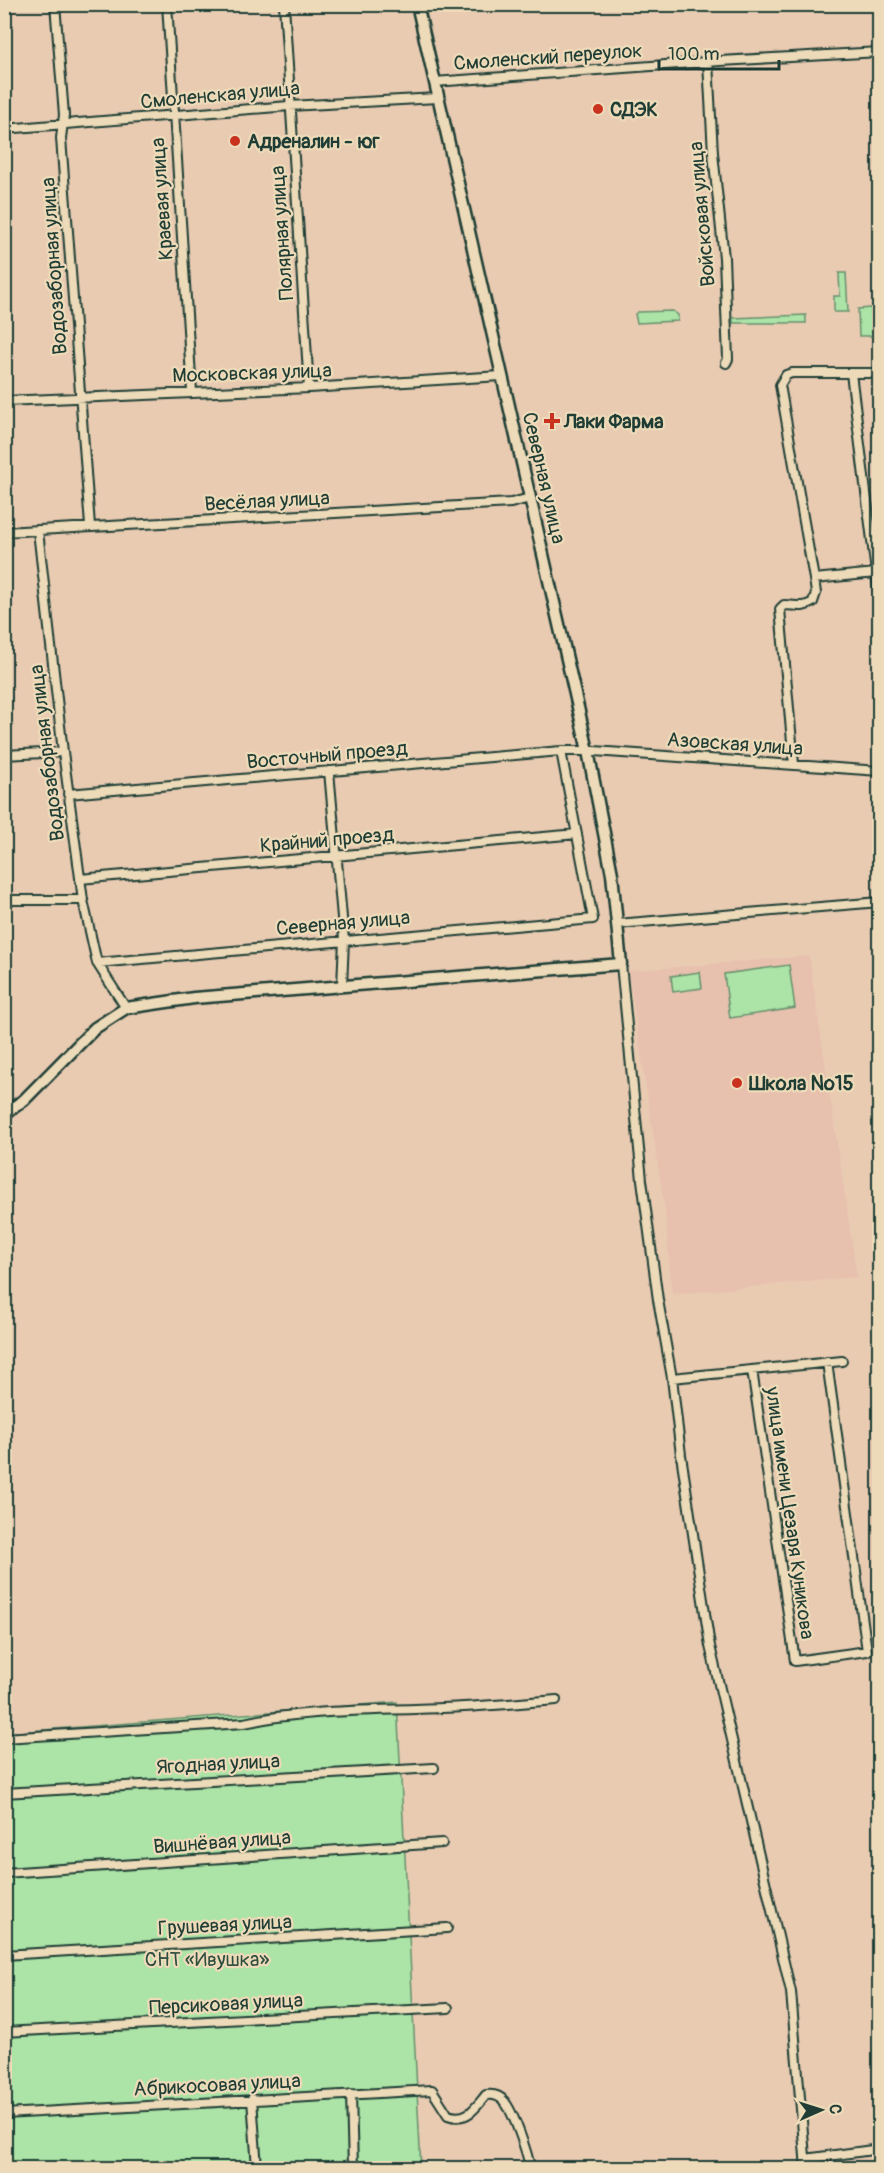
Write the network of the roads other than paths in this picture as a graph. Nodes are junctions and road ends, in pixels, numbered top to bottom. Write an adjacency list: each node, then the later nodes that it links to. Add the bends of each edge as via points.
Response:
1 (55, 4): 11 (street, Водозаборная улица)
2 (167, 4): 10 (street, Краевая улица)
3 (284, 4): 9 (street, Полярная улица)
4 (417, 4): 7 (street, Северная улица)
5 (879, 52): 6 (street, Смоленский переулок)
6 (708, 62): 7 (street, Смоленский переулок); 13 (street, Войсковая улица, via 725,277)
7 (434, 82): 8 (street, Северная улица)
8 (438, 98): 9 (street, Смоленская улица); 16 (street, Северная улица)
9 (290, 106): 10 (street, Смоленская улица); 17 (street, Полярная улица)
10 (172, 116): 11 (street, Смоленская улица); 18 (street, Краевая улица)
11 (62, 124): 12 (street, Смоленская улица); 19 (street, Водозаборная улица)
12 (4, 129)
13 (726, 363)
14 (851, 373): 15 (street); 25 (street); 26 (street, via 786,375 780,385)
15 (879, 373)
16 (501, 376): 17 (street, Московская улица); 21 (street, Северная улица)
17 (309, 388): 18 (street, Московская улица)
18 (192, 392): 19 (street, Московская улица)
19 (81, 397): 20 (street, Московская улица); 22 (street, Водозаборная улица)
20 (4, 401)
21 (530, 498): 22 (street, Весёлая улица, via 511,503); 29 (street, Северная улица)
22 (90, 526): 23 (street, Весёлая улица)
23 (38, 531): 24 (street, Весёлая улица); 30 (street, Водозаборная улица)
24 (4, 532)
25 (876, 573): 26 (street); 27 (street)
26 (814, 579): 32 (street, via 813,602 798,607 784,604 779,615)
27 (879, 604)
28 (561, 751): 29 (street, Восточный проезд); 33 (street, Восточный проезд); 36 (street)
29 (588, 751): 32 (street, Азовская улица); 42 (street, Северная улица, via 612,874)
30 (63, 752): 31 (street); 35 (street, Водозаборная улица)
31 (4, 755)
32 (794, 764): 34 (street, Азовская улица)
33 (328, 771): 35 (street, Восточный проезд); 37 (street)
34 (879, 771)
35 (68, 794): 38 (street, Водозаборная улица)
36 (577, 834): 37 (street, Крайний проезд); 43 (street, Северная улица, via 593,919)
37 (337, 855): 38 (street, Крайний проезд); 43 (street)
38 (80, 879): 40 (street, Водозаборная улица)
39 (4, 900): 40 (street)
40 (83, 900): 44 (street, Водозаборная улица)
41 (879, 902): 42 (street)
42 (617, 924): 45 (street, Северная улица)
43 (344, 940): 44 (street, Северная улица); 46 (street)
44 (97, 963): 47 (street)
45 (621, 964): 46 (street); 52 (street, via 658,1300)
46 (342, 986): 47 (street, via 194,998)
47 (126, 1008): 48 (street, via 95,1028 24,1100)
48 (4, 1114)
49 (842, 1360): 50 (street)
50 (827, 1362): 51 (street); 51 (street, улица имени Цезаря Куникова, via 867,1651 795,1661)
51 (752, 1370): 52 (street)
52 (672, 1378): 67 (street, via 710,1646 791,1992)
53 (556, 1700): 54 (street)
54 (4, 1737)
55 (434, 1768): 56 (street, Ягодная улица)
56 (4, 1793)
57 (441, 1843): 58 (street, Вишнёвая улица)
58 (4, 1874)
59 (447, 1928): 60 (street, Грушевая улица)
60 (4, 1955)
61 (448, 2008): 62 (street, Персиковая улица)
62 (4, 2032)
63 (351, 2094): 64 (street, Абрикосовая улица); 69 (street); 70 (street, Абрикосовая улица, via 432,2090 448,2115 459,2118 465,2117 486,2095 497,2096 508,2106)
64 (252, 2098): 65 (street, Абрикосовая улица); 68 (street)
65 (4, 2114)
66 (879, 2149): 67 (street)
67 (805, 2159): 71 (street)
68 (257, 2169)
69 (353, 2169)
70 (530, 2169)
71 (806, 2169)

